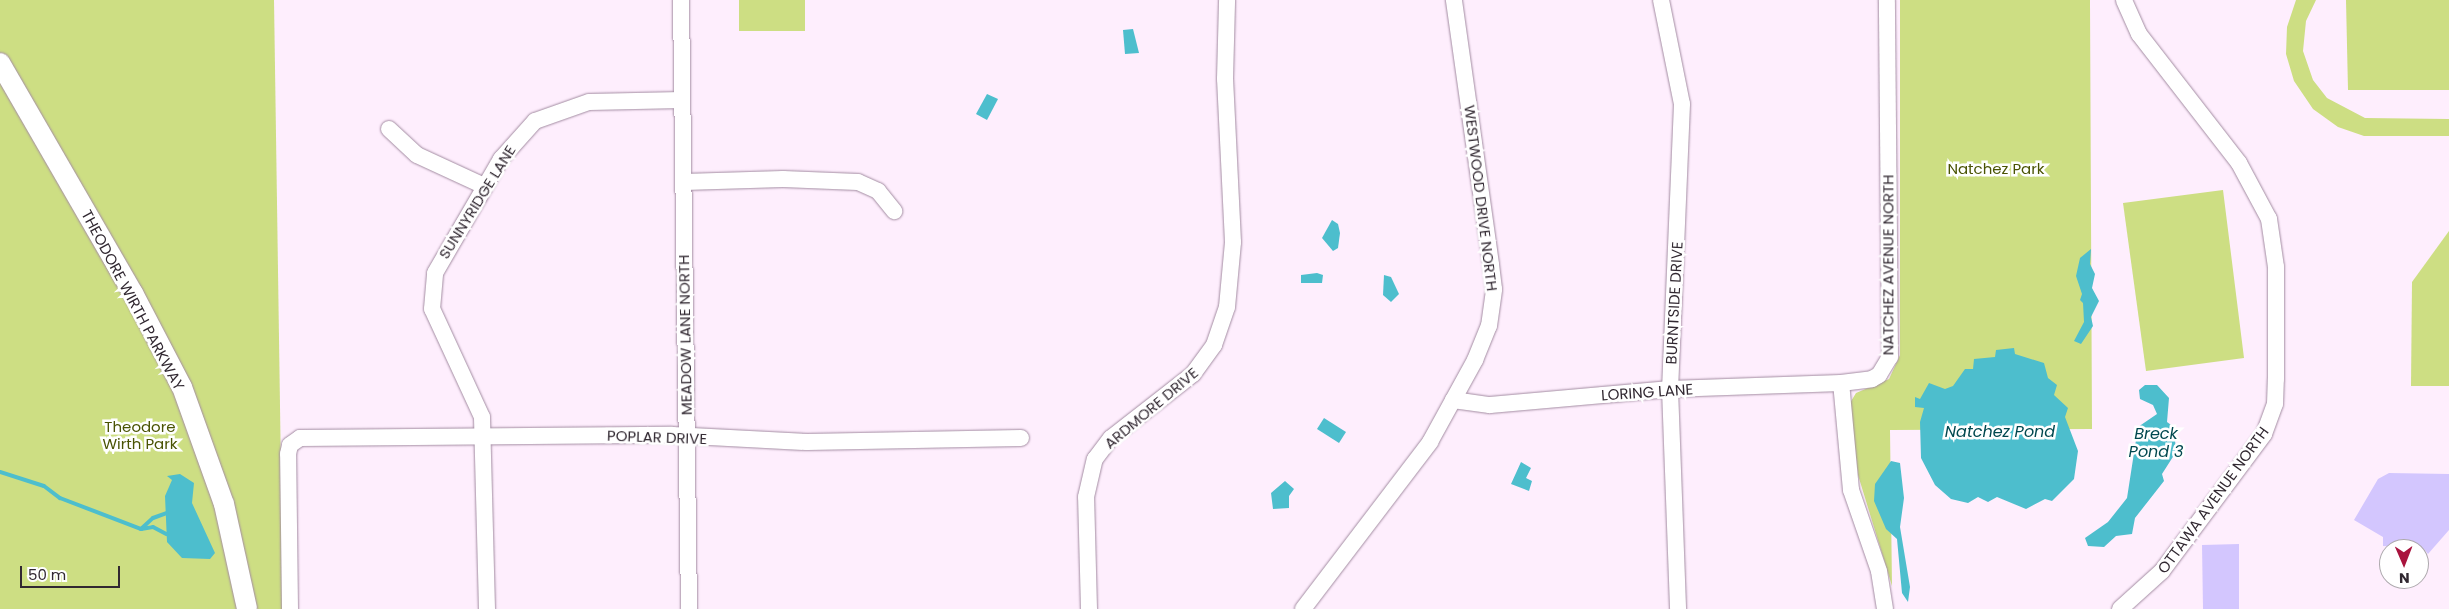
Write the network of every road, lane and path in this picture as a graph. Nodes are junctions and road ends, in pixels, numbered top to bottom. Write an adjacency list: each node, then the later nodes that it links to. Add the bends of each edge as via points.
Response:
1 (681, 0): 8 (street, MEADOW LANE NORTH)
2 (1227, 0): 23 (street, ARDMORE DRIVE, via 1225,79 1232,242 1227,307 1214,345 1194,374 1111,438 1096,459 1086,497)
3 (1454, 0): 15 (street, WESTWOOD DRIVE NORTH, via 1494,289 1489,326)
4 (1660, 0): 14 (street, BURNTSIDE DRIVE, via 1682,104)
5 (1887, 0): 13 (street, NATCHEZ AVENUE NORTH, via 1890,357 1879,375 1872,379)
6 (2124, 0): 27 (street, OTTAWA AVENUE NORTH, via 2139,34 2239,163 2269,218 2275,258 2276,379 2275,404 2264,434 2162,571)
7 (0, 63): 19 (street, THEODORE WIRTH PARKWAY, via 133,293 182,387 224,504)
8 (682, 100): 10 (street, MEADOW LANE NORTH); 11 (street, SUNNYRIDGE LANE, via 589,102 549,114 512,143)
9 (389, 129): 11 (street, via 417,155)
10 (684, 182): 12 (street, via 783,179 858,182 878,192); 17 (street, MEADOW LANE NORTH)
11 (484, 186): 16 (street, SUNNYRIDGE LANE, via 438,268 431,296 441,334 480,406)
12 (894, 211)
13 (1842, 382): 14 (street, LORING LANE); 26 (street, via 1851,490 1879,571)
14 (1670, 389): 15 (street, LORING LANE, via 1490,405); 25 (street, BURNTSIDE DRIVE)
15 (1453, 400): 24 (street, WESTWOOD DRIVE NORTH, via 1395,491)
16 (483, 436): 17 (street, POPLAR DRIVE); 20 (street, POPLAR DRIVE, via 307,437 294,441 287,463); 21 (street, SUNNYRIDGE LANE)
17 (687, 436): 18 (street, POPLAR DRIVE, via 807,442); 22 (street, MEADOW LANE NORTH)
18 (1021, 438)
19 (247, 609)
20 (290, 609)
21 (487, 609)
22 (689, 609)
23 (1089, 609)
24 (1303, 609)
25 (1678, 609)
26 (1885, 609)
27 (2120, 609)

